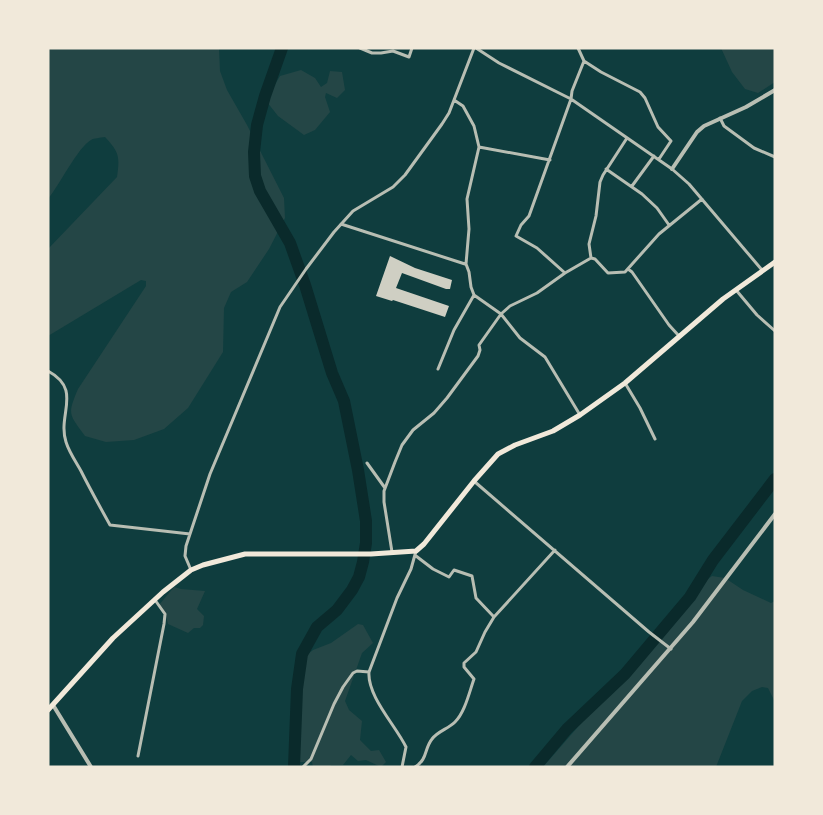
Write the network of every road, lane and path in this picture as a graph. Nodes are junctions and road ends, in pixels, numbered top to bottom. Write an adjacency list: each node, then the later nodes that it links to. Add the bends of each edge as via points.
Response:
1 (360, 48): 2 (street, via 372,53 393,51 409,57)
2 (412, 48)
3 (475, 48): 7 (street); 8 (street)
4 (578, 48): 5 (street)
5 (584, 62): 7 (street); 14 (street, via 645,98 658,127 671,141)
6 (775, 90): 9 (street)
7 (571, 99): 10 (street); 15 (street)
8 (454, 100): 11 (street, via 463,106 474,126); 20 (street, via 442,124 405,175 393,187 353,211)
9 (720, 118): 13 (street, via 724,126 754,148); 17 (street, via 698,132)
10 (627, 138): 12 (street); 16 (street)
11 (479, 147): 15 (street); 24 (street, via 467,199)
12 (654, 156): 14 (street); 18 (street)
13 (775, 157)
14 (658, 159): 17 (street)
15 (550, 160): 27 (street, via 530,216 516,236 537,248)
16 (606, 169): 18 (street); 22 (street, via 589,240)
17 (672, 169): 19 (street)
18 (632, 186): 21 (street)
19 (702, 199): 21 (street); 26 (street)
20 (341, 224): 24 (street); 42 (street, via 280,307 210,474)
21 (670, 226): 25 (street)
22 (591, 258): 25 (street, via 608,273); 27 (street)
23 (775, 262): 26 (main road)
24 (466, 264): 29 (street)
25 (628, 269): 32 (street)
26 (762, 270): 28 (main road)
27 (565, 273): 30 (street)
28 (736, 290): 31 (street); 32 (main road)
29 (474, 295): 30 (street); 33 (street)
30 (501, 314): 36 (street, via 520,338 545,357); 40 (street, via 479,345 478,356 447,398 402,445)
31 (775, 331)
32 (679, 336): 35 (main road)
33 (438, 369)
34 (48, 371): 42 (street, via 64,385 68,401 65,440 110,525)
35 (625, 383): 36 (main road); 37 (street)
36 (580, 415): 39 (main road, via 498,454)
37 (655, 439)
38 (367, 463): 40 (street)
39 (474, 481): 43 (street); 45 (main road)
40 (385, 488): 44 (street)
41 (775, 514): 49 (street)
42 (190, 534): 46 (street, via 184,556)
43 (555, 550): 48 (street); 49 (street)
44 (392, 552): 45 (main road); 46 (main road, via 245,554)
45 (416, 553): 48 (street, via 449,577 454,570 472,576 476,598); 50 (street)
46 (190, 570): 47 (main road)
47 (155, 600): 51 (main road, via 113,638); 52 (street, via 165,614 164,624)
48 (494, 617): 56 (street, via 476,652 464,663 474,679 460,716 432,738 424,759)
49 (670, 649): 57 (street)
50 (369, 672): 54 (street, via 353,673 343,687 311,759); 55 (street, via 381,709 406,747)
51 (50, 708): 53 (street)
52 (138, 756)
53 (91, 767)
54 (303, 767)
55 (402, 767)
56 (416, 767)
57 (567, 767)

